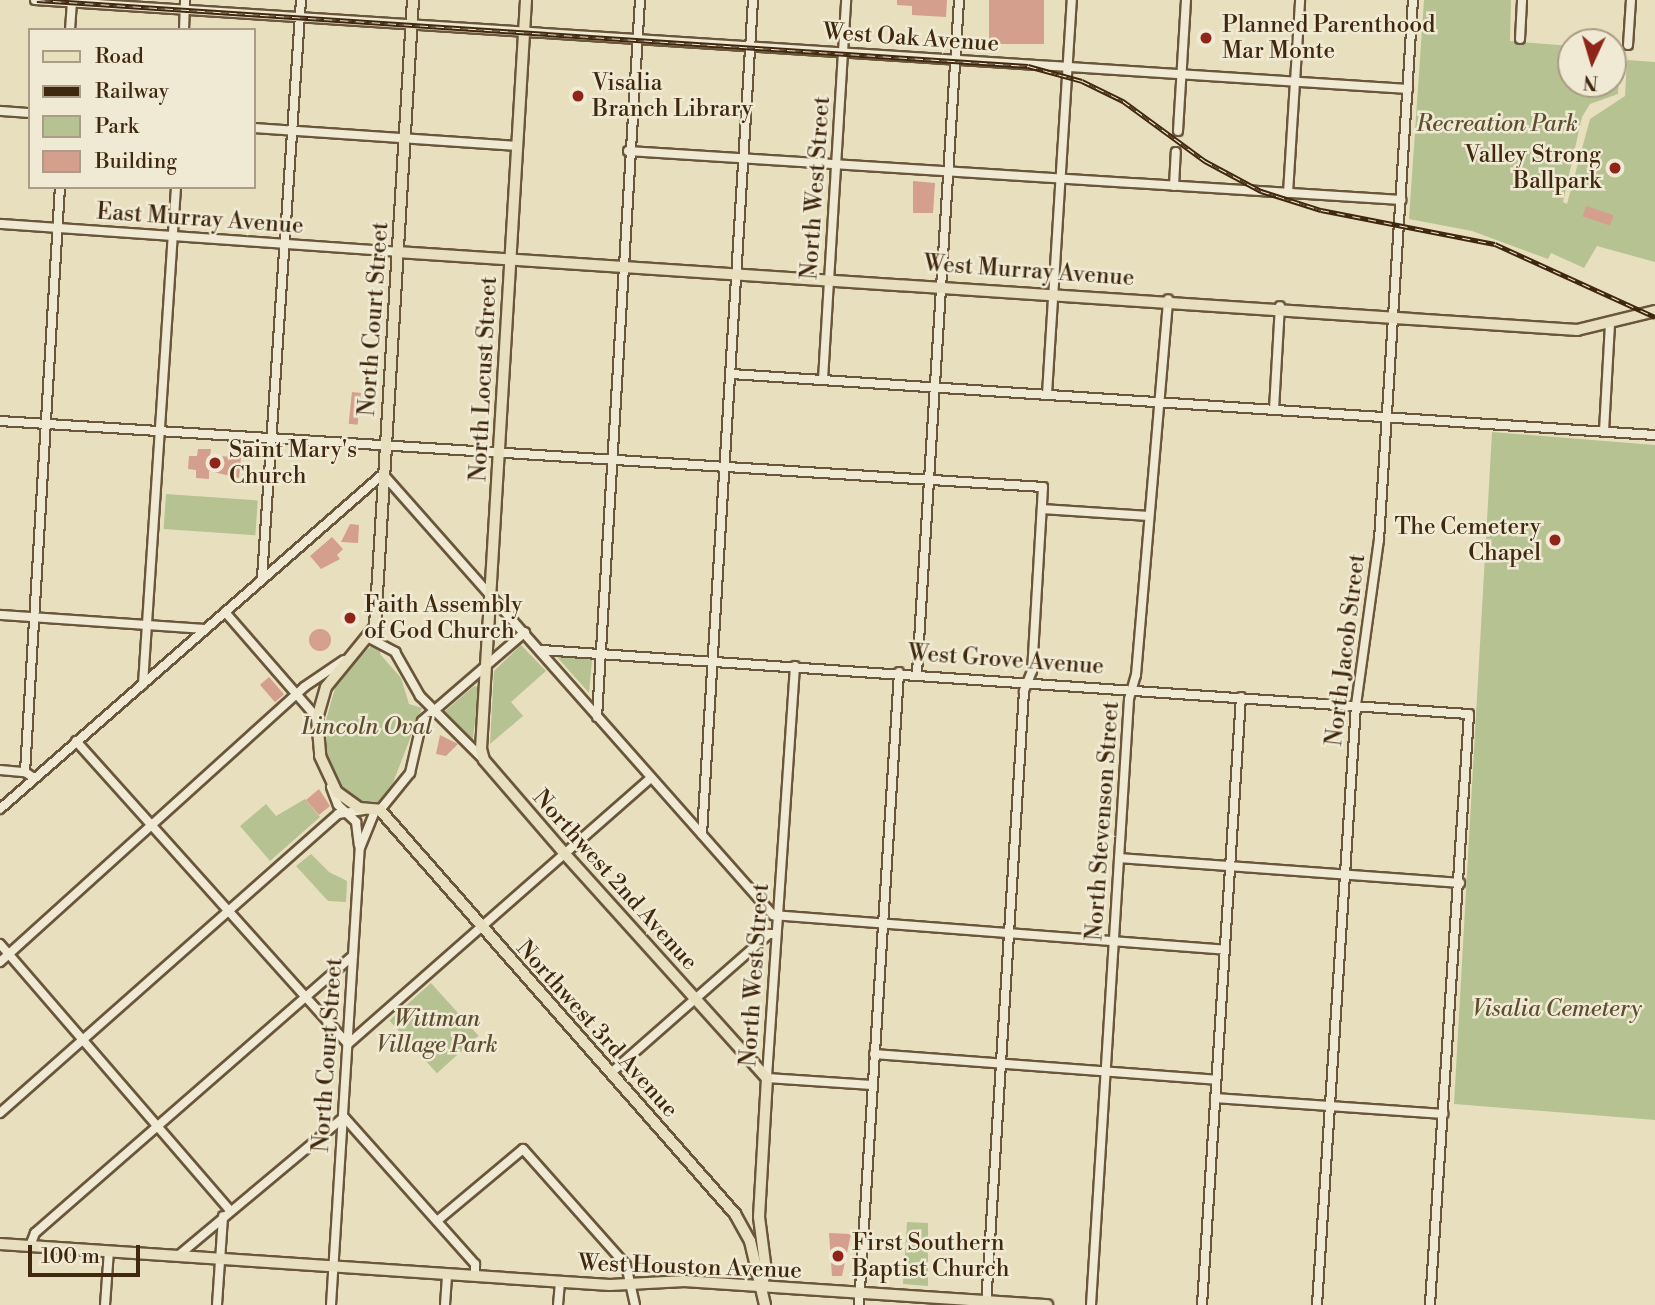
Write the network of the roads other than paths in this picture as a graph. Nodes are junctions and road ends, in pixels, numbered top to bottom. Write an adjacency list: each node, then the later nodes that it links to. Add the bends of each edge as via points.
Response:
1 (35, 0): 16 (street, West Oak Avenue)
2 (185, 0): 17 (street)
3 (301, 0): 18 (street)
4 (413, 0): 19 (main road, North Court Street)
5 (526, 0): 22 (main road, North Locust Street)
6 (640, 0): 24 (street)
7 (753, 0): 26 (street)
8 (846, 0): 27 (street, North West Street)
9 (959, 0): 28 (street)
10 (1072, 0): 29 (street)
11 (1186, 0): 30 (street)
12 (1300, 0): 31 (street)
13 (1413, 0): 32 (street, North Jacob Street)
14 (1522, 0): 23 (street)
15 (1631, 0): 25 (street)
16 (72, 1): 17 (street, West Oak Avenue); 20 (street)
17 (185, 10): 18 (street, West Oak Avenue); 21 (street)
18 (300, 19): 19 (street, West Oak Avenue); 36 (street)
19 (411, 27): 22 (street, West Oak Avenue); 38 (main road, North Court Street)
20 (70, 28)
21 (184, 28)
22 (523, 33): 24 (street, West Oak Avenue); 39 (main road, North Locust Street)
23 (1520, 39)
24 (637, 40): 26 (street, West Oak Avenue); 40 (street)
25 (1628, 45)
26 (750, 47): 27 (street, West Oak Avenue); 42 (street)
27 (845, 53): 28 (street, West Oak Avenue); 43 (street, North West Street)
28 (955, 60): 29 (street, West Oak Avenue); 44 (street)
29 (1068, 68): 30 (street, West Oak Avenue); 45 (street)
30 (1182, 75): 31 (street, West Oak Avenue); 37 (street)
31 (1295, 82): 32 (street, West Oak Avenue); 49 (street)
32 (1408, 89): 50 (street, North Jacob Street)
33 (0, 111): 34 (street)
34 (28, 113)
35 (256, 128): 36 (street)
36 (292, 131): 38 (street); 54 (street)
37 (1178, 131)
38 (405, 138): 39 (street); 55 (main road, North Court Street)
39 (517, 146): 56 (main road, North Locust Street)
40 (628, 152): 42 (street); 57 (street)
41 (1176, 152): 46 (street)
42 (743, 160): 43 (street); 58 (street)
43 (836, 165): 44 (street); 59 (street, North West Street)
44 (949, 172): 45 (street); 60 (street)
45 (1061, 179): 46 (street); 61 (street)
46 (1174, 186): 49 (street)
47 (60, 189): 52 (street)
48 (176, 189): 53 (street)
49 (1288, 193): 50 (street)
50 (1401, 200): 65 (street, North Jacob Street)
51 (0, 224): 52 (street, East Murray Avenue)
52 (58, 228): 53 (street, East Murray Avenue); 75 (street)
53 (173, 236): 54 (street, East Murray Avenue); 76 (street)
54 (286, 244): 55 (street, East Murray Avenue); 79 (street)
55 (397, 251): 56 (main road, West Murray Avenue); 80 (main road, North Court Street)
56 (511, 257): 57 (main road, West Murray Avenue); 81 (main road, North Locust Street)
57 (622, 265): 58 (main road, West Murray Avenue); 82 (street)
58 (736, 272): 59 (main road, West Murray Avenue); 67 (street)
59 (830, 278): 60 (main road, West Murray Avenue); 68 (street, North West Street)
60 (942, 284): 61 (main road, West Murray Avenue); 69 (street)
61 (1054, 291): 62 (main road, West Murray Avenue); 70 (street)
62 (1168, 299): 63 (main road, West Murray Avenue); 71 (street, North Stevenson Street)
63 (1280, 306): 65 (main road, West Murray Avenue); 72 (street)
64 (1655, 311): 66 (main road, West Murray Avenue)
65 (1394, 314): 66 (main road, West Murray Avenue, via 1577,330); 73 (street, North Jacob Street)
66 (1610, 325): 77 (street)
67 (731, 373): 68 (street); 83 (street)
68 (823, 379): 69 (street)
69 (935, 387): 70 (street); 85 (street)
70 (1047, 394): 71 (street)
71 (1158, 401): 72 (street); 87 (street, North Stevenson Street)
72 (1274, 409): 73 (street)
73 (1388, 416): 77 (street); 110 (street, North Jacob Street, via 1377,566)
74 (0, 421): 75 (street)
75 (46, 424): 76 (street); 92 (street)
76 (160, 431): 79 (street); 93 (street)
77 (1604, 431): 78 (street)
78 (1655, 435)
79 (272, 439): 80 (street); 88 (street)
80 (385, 446): 81 (street); 84 (main road, North Court Street)
81 (499, 453): 82 (street); 89 (main road, North Locust Street)
82 (611, 460): 83 (street); 98 (street)
83 (724, 467): 85 (street); 100 (street)
84 (383, 474): 88 (street); 89 (street); 96 (main road, North Court Street, via 374,627)
85 (930, 479): 86 (street, via 1043,487); 104 (street)
86 (1042, 509): 87 (street); 105 (street)
87 (1149, 516): 107 (street, North Stevenson Street)
88 (262, 578): 90 (street)
89 (490, 589): 95 (street); 101 (main road, North Locust Street)
90 (225, 612): 94 (street); 108 (street)
91 (0, 615): 92 (street)
92 (35, 618): 93 (street); 117 (street)
93 (148, 624): 94 (street); 106 (street)
94 (205, 629): 106 (street)
95 (525, 632): 97 (street); 101 (street)
96 (369, 638): 99 (main road); 111 (street, via 395,652)
97 (541, 650): 98 (street, West Grove Avenue); 112 (street)
98 (600, 654): 100 (street, West Grove Avenue); 112 (street)
99 (344, 660): 108 (street, via 323,672); 113 (main road, via 326,687)
100 (712, 661): 102 (street, West Grove Avenue); 126 (street)
101 (486, 665): 111 (street); 115 (main road, North Locust Street)
102 (795, 666): 103 (street, West Grove Avenue); 134 (street, North West Street)
103 (899, 672): 104 (street, West Grove Avenue); 135 (street)
104 (917, 673): 105 (street, West Grove Avenue)
105 (1028, 681): 107 (street, West Grove Avenue); 137 (street)
106 (143, 684): 114 (street)
107 (1134, 687): 109 (street, West Grove Avenue); 129 (street, North Stevenson Street)
108 (299, 696): 113 (street); 125 (street)
109 (1241, 696): 110 (street, West Grove Avenue); 130 (street)
110 (1356, 705): 131 (street, North Jacob Street); 132 (street, West Grove Avenue, via 1469,714)
111 (433, 709): 115 (street, Northwest 2nd Avenue); 123 (street, via 419,726 410,772)
112 (597, 717): 119 (street)
113 (317, 718): 120 (main road, via 317,743)
114 (76, 741): 118 (street); 125 (street)
115 (484, 760): 128 (main road, Northwest 2nd Avenue)
116 (0, 770): 117 (street)
117 (26, 772): 118 (street)
118 (34, 778): 121 (street)
119 (651, 778): 126 (street); 128 (street)
120 (328, 779): 122 (street); 123 (main road, via 341,796)
121 (0, 809)
122 (338, 809): 124 (street); 133 (street)
123 (373, 810): 124 (street); 127 (street, North Court Street); 136 (main road, Northwest 3rd Avenue)
124 (349, 814): 127 (street, via 356,822)
125 (154, 827): 133 (street); 142 (street)
126 (702, 834): 134 (street)
127 (360, 848): 143 (street, North Court Street)
128 (565, 854): 136 (street); 146 (main road, Northwest 2nd Avenue)
129 (1119, 858): 130 (street); 139 (street, North Stevenson Street)
130 (1230, 865): 131 (street); 141 (street)
131 (1344, 874): 132 (street); 157 (street, North Jacob Street)
132 (1460, 883): 159 (street)
133 (229, 914): 145 (street); 147 (street)
134 (778, 915): 135 (street); 138 (street, North West Street)
135 (883, 922): 137 (street); 149 (street)
136 (482, 929): 148 (street); 151 (main road, Northwest 3rd Avenue)
137 (1008, 933): 139 (street); 150 (street)
138 (776, 934): 146 (street, via 769,934); 153 (street, North West Street)
139 (1114, 941): 141 (street); 152 (street, North Stevenson Street)
140 (0, 944): 142 (street)
141 (1225, 950): 154 (street)
142 (9, 954): 144 (street); 147 (street)
143 (353, 956): 145 (street); 148 (street, North Court Street)
144 (0, 962)
145 (305, 995): 148 (street); 161 (street)
146 (696, 999): 151 (street); 153 (main road, Northwest 2nd Avenue)
147 (84, 1039): 158 (street); 161 (street)
148 (348, 1044): 160 (street, North Court Street)
149 (874, 1054): 150 (street); 155 (street)
150 (1000, 1063): 152 (street); 178 (street)
151 (612, 1072): 165 (main road, Northwest 3rd Avenue)
152 (1105, 1072): 154 (street); 188 (street, North Stevenson Street)
153 (768, 1077): 155 (street); 163 (main road, North West Street)
154 (1216, 1080): 156 (street)
155 (872, 1086): 177 (street)
156 (1215, 1098): 157 (street); 189 (street)
157 (1330, 1107): 159 (street); 190 (street, North Jacob Street)
158 (0, 1113)
159 (1443, 1115): 191 (street)
160 (344, 1117): 162 (street); 164 (street); 171 (street, North Court Street)
161 (159, 1126): 162 (street); 167 (street, via 35,1233)
162 (227, 1213): 169 (street); 170 (street)
163 (759, 1217): 165 (main road, via 751,1225); 176 (main road, North West Street, via 766,1271)
164 (437, 1221): 173 (street, via 474,1264); 175 (street, via 523,1149 626,1265)
165 (741, 1223): 176 (main road, Northwest 3rd Avenue)
166 (0, 1244): 167 (main road, West Houston Avenue)
167 (30, 1246): 168 (main road, West Houston Avenue)
168 (109, 1251): 169 (main road, West Houston Avenue); 179 (street)
169 (178, 1255): 170 (main road, West Houston Avenue)
170 (220, 1258): 171 (main road, West Houston Avenue); 180 (street)
171 (333, 1266): 172 (main road, West Houston Avenue); 181 (street, North Court Street)
172 (446, 1274): 173 (main road, West Houston Avenue); 182 (street)
173 (475, 1276): 174 (main road, West Houston Avenue)
174 (560, 1282): 175 (main road, West Houston Avenue); 183 (street)
175 (633, 1284): 176 (main road, West Houston Avenue); 184 (street)
176 (761, 1287): 177 (main road, West Houston Avenue); 185 (main road)
177 (860, 1293): 178 (main road, West Houston Avenue); 186 (street)
178 (986, 1303): 187 (main road, West Houston Avenue)
179 (105, 1305)
180 (217, 1305)
181 (331, 1305)
182 (445, 1305)
183 (558, 1305)
184 (635, 1305)
185 (765, 1305)
186 (859, 1305)
187 (1047, 1305)
188 (1091, 1305)
189 (1202, 1305)
190 (1318, 1305)
191 (1430, 1305)

